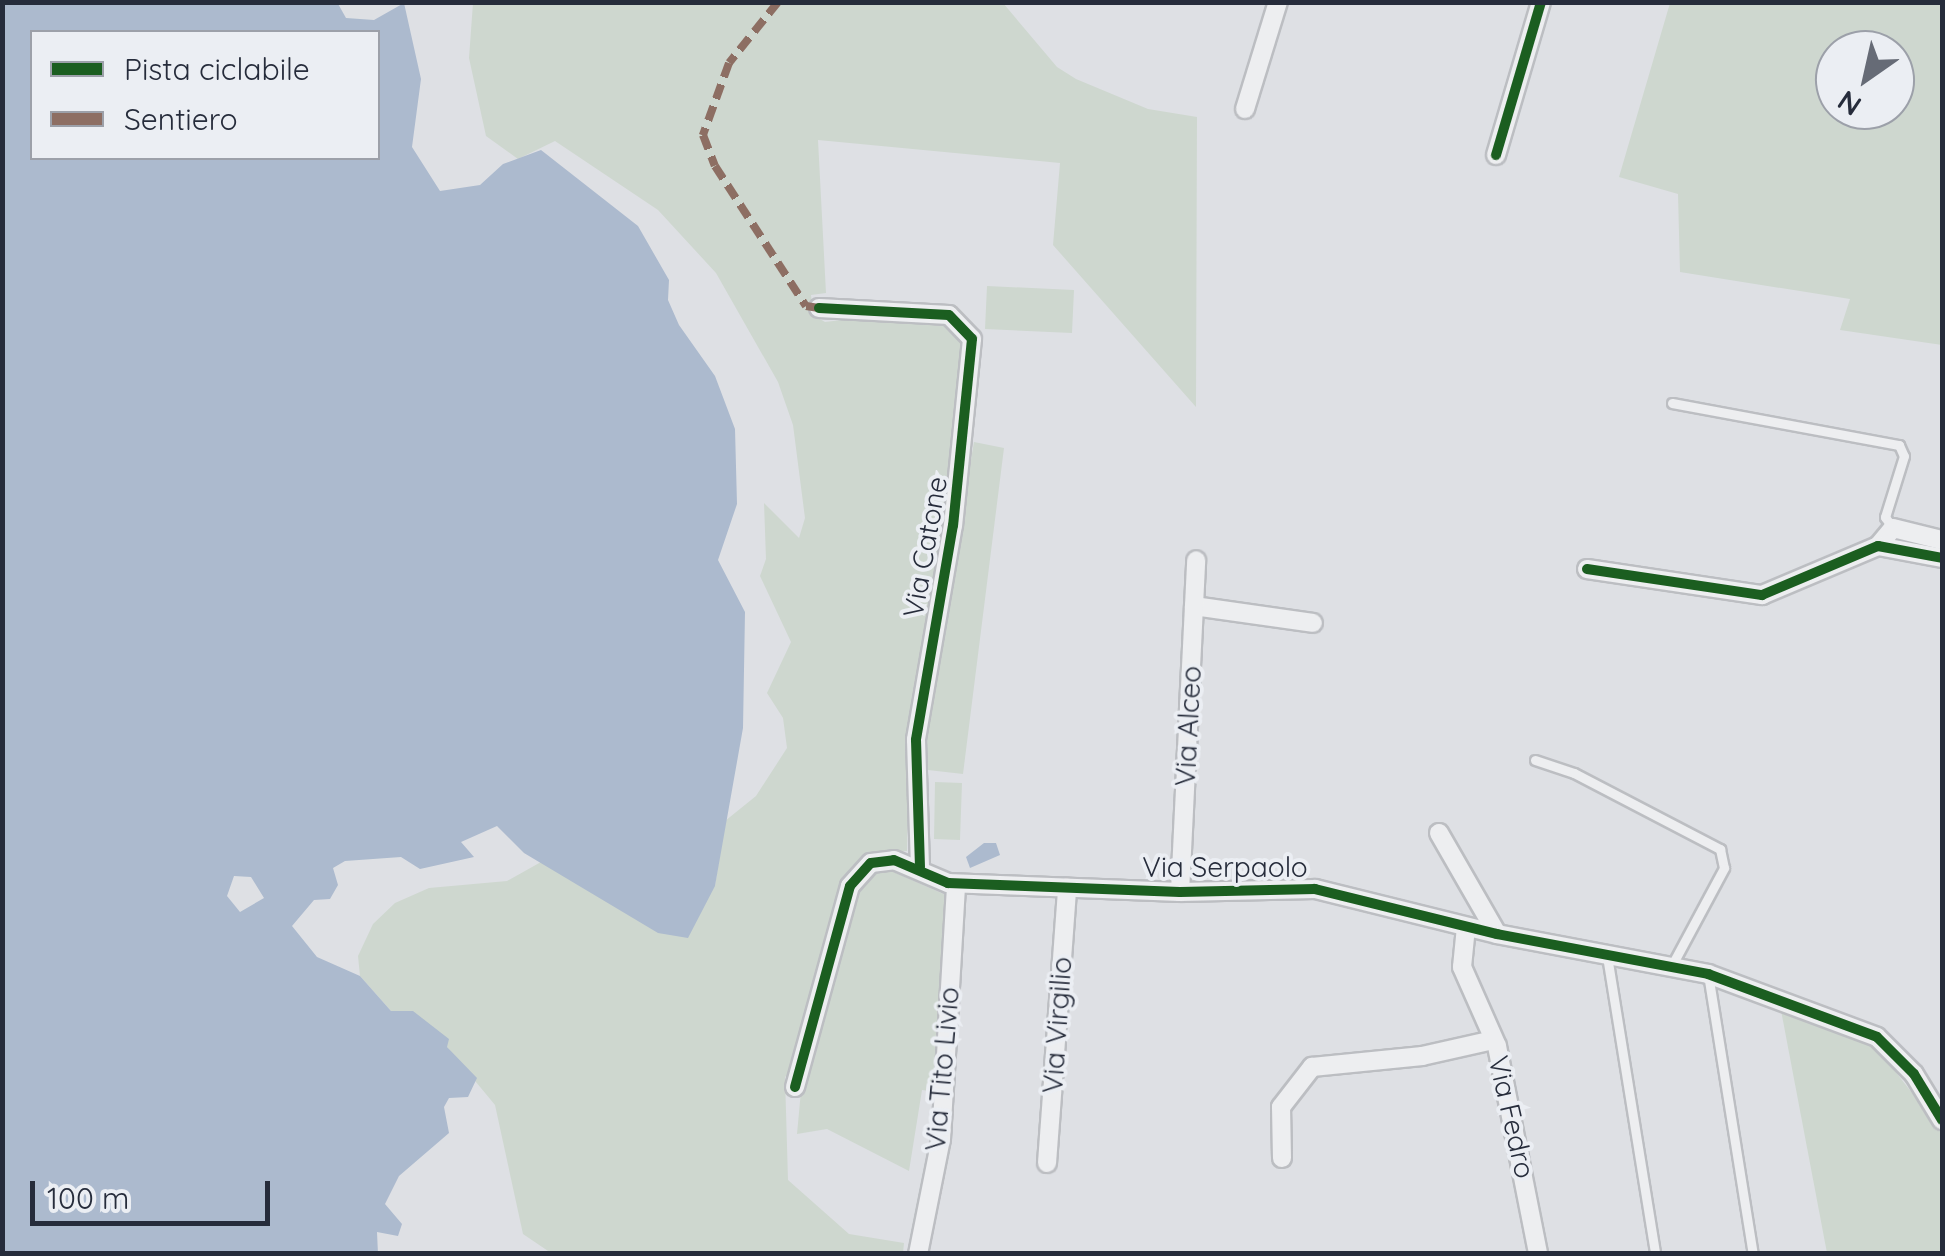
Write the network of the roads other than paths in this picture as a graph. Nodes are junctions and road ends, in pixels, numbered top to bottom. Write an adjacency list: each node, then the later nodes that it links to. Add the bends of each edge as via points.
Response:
1 (1278, 2): 3 (street)
2 (1542, 2): 4 (street)
3 (1246, 109)
4 (1496, 155)
5 (819, 308): 17 (street, Via Catone, via 949,315 972,339 956,506 916,740)
6 (1672, 403): 7 (lane, via 1899,445 1904,456 1885,517)
7 (1893, 528): 8 (street); 9 (street)
8 (1942, 540)
9 (1878, 546): 10 (street); 12 (street, via 1762,595)
10 (1942, 558)
11 (1196, 560): 13 (street, Via Alceo)
12 (1586, 569)
13 (1194, 606): 14 (street); 20 (street, Via Alceo)
14 (1312, 622)
15 (1535, 760): 24 (lane, via 1720,849 1724,868)
16 (1439, 833): 22 (street)
17 (920, 867): 18 (street, Via Serpaolo); 27 (street, Via Serpaolo, via 881,860 859,870 839,916)
18 (956, 884): 19 (street, Via Serpaolo); 31 (street, Via Tito Livio, via 941,1140)
19 (1067, 888): 20 (street, Via Serpaolo); 30 (street, Via Virgilio)
20 (1180, 892): 21 (street, Via Serpaolo, via 1315,888)
21 (1466, 927): 22 (street, Via Serpaolo); 26 (street, Via Fedro, via 1462,968)
22 (1497, 934): 23 (street, Via Serpaolo)
23 (1607, 953): 24 (street, Via Serpaolo); 33 (lane)
24 (1672, 965): 25 (street, Via Serpaolo)
25 (1708, 974): 28 (street, Via Serpaolo, via 1877,1037 1914,1074); 34 (lane)
26 (1493, 1040): 29 (street, via 1422,1056 1312,1067 1281,1107); 32 (street, Via Fedro)
27 (795, 1086)
28 (1942, 1120)
29 (1282, 1158)
30 (1046, 1163)
31 (918, 1254)
32 (1538, 1254)
33 (1655, 1254)
34 (1753, 1254)

